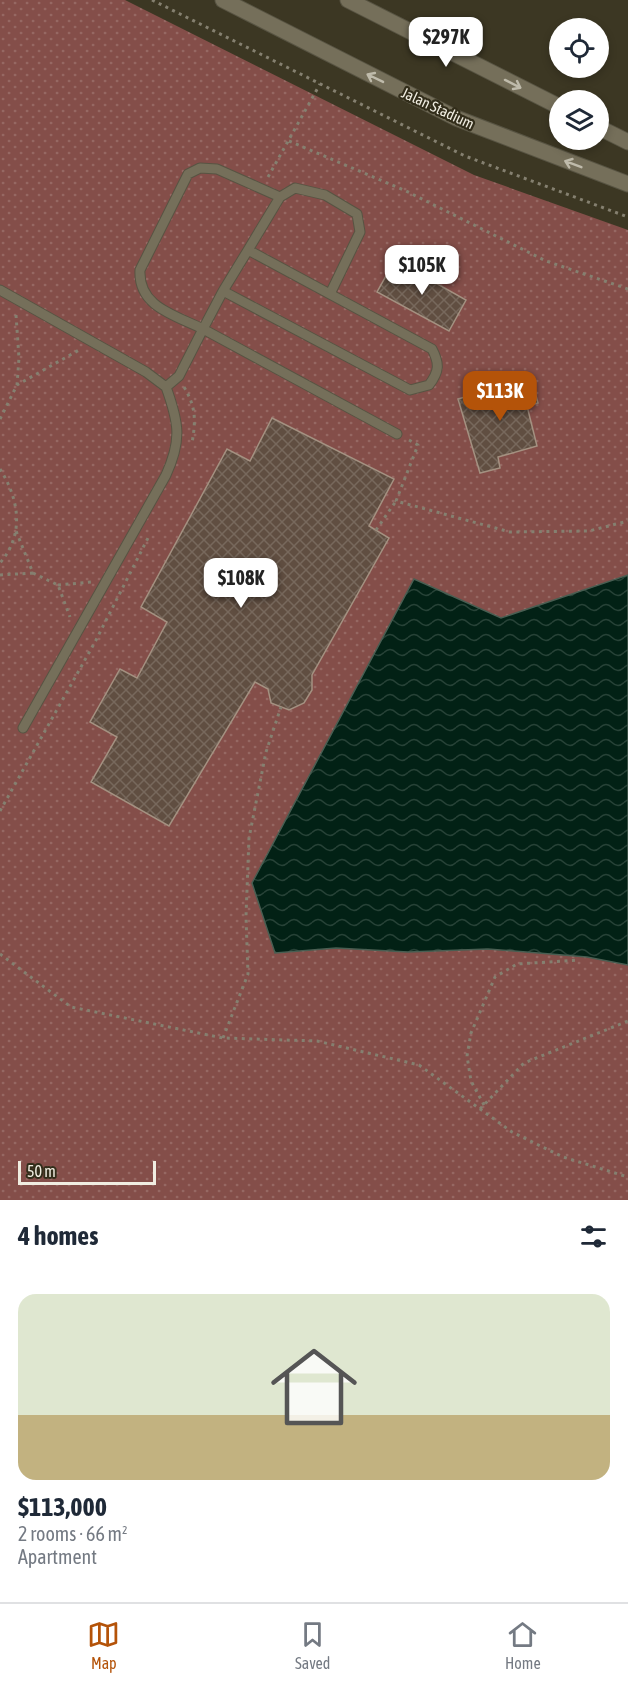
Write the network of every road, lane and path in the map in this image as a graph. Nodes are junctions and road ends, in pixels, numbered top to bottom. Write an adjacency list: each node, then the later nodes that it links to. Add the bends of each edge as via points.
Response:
1 (152, 0): 4 (path)
2 (224, 0): 9 (main road, Jalan Stadium, one-way to 2, via 456,118)
3 (348, 0): 5 (main road, one-way to 5)
4 (320, 84): 7 (path); 12 (path, via 465,156)
5 (549, 101)
6 (609, 132): 8 (main road)
7 (289, 141): 10 (path); 14 (path, via 406,191 546,261)
8 (628, 142)
9 (628, 184)
10 (262, 189): 11 (lane); 19 (lane, via 217,169 200,168 188,174 141,270 139,285 152,304)
11 (280, 197): 13 (lane); 17 (lane, via 295,188 325,195 357,214 360,232)
12 (628, 217)
13 (248, 250): 16 (lane); 17 (lane)
14 (628, 289)
15 (0, 290): 18 (lane)
16 (223, 291): 17 (lane, via 410,390 429,385 439,362 432,349); 19 (lane)
17 (330, 294)
18 (11, 297): 20 (lane); 21 (path, via 18,323)
19 (203, 329): 22 (lane, via 179,376); 24 (lane)
20 (98, 346): 21 (path, via 79,350); 22 (lane)
21 (17, 385): 23 (path)
22 (166, 387): 33 (lane, via 176,417 176,453)
23 (0, 419)
24 (397, 434): 26 (path, via 418,445)
25 (0, 469): 29 (path, via 17,509)
26 (396, 501): 27 (path, via 510,532 589,531); 28 (path)
27 (628, 521)
28 (376, 530)
29 (16, 531): 30 (path); 31 (path)
30 (0, 563)
31 (33, 573): 32 (path); 34 (path)
32 (0, 575)
33 (106, 582): 34 (path); 35 (lane)
34 (58, 585): 35 (path)
35 (77, 632): 37 (lane)
36 (282, 707): 41 (path, via 266,752 249,838 248,974)
37 (23, 728)
38 (0, 954): 41 (path, via 71,1007)
39 (579, 960): 42 (path, via 517,963 495,977 471,1033 467,1056 471,1081)
40 (628, 1021): 42 (path, via 524,1063)
41 (223, 1038): 43 (path, via 317,1041 419,1065)
42 (484, 1105): 43 (path)
43 (480, 1109): 44 (path, via 513,1132 563,1157)
44 (628, 1177)

